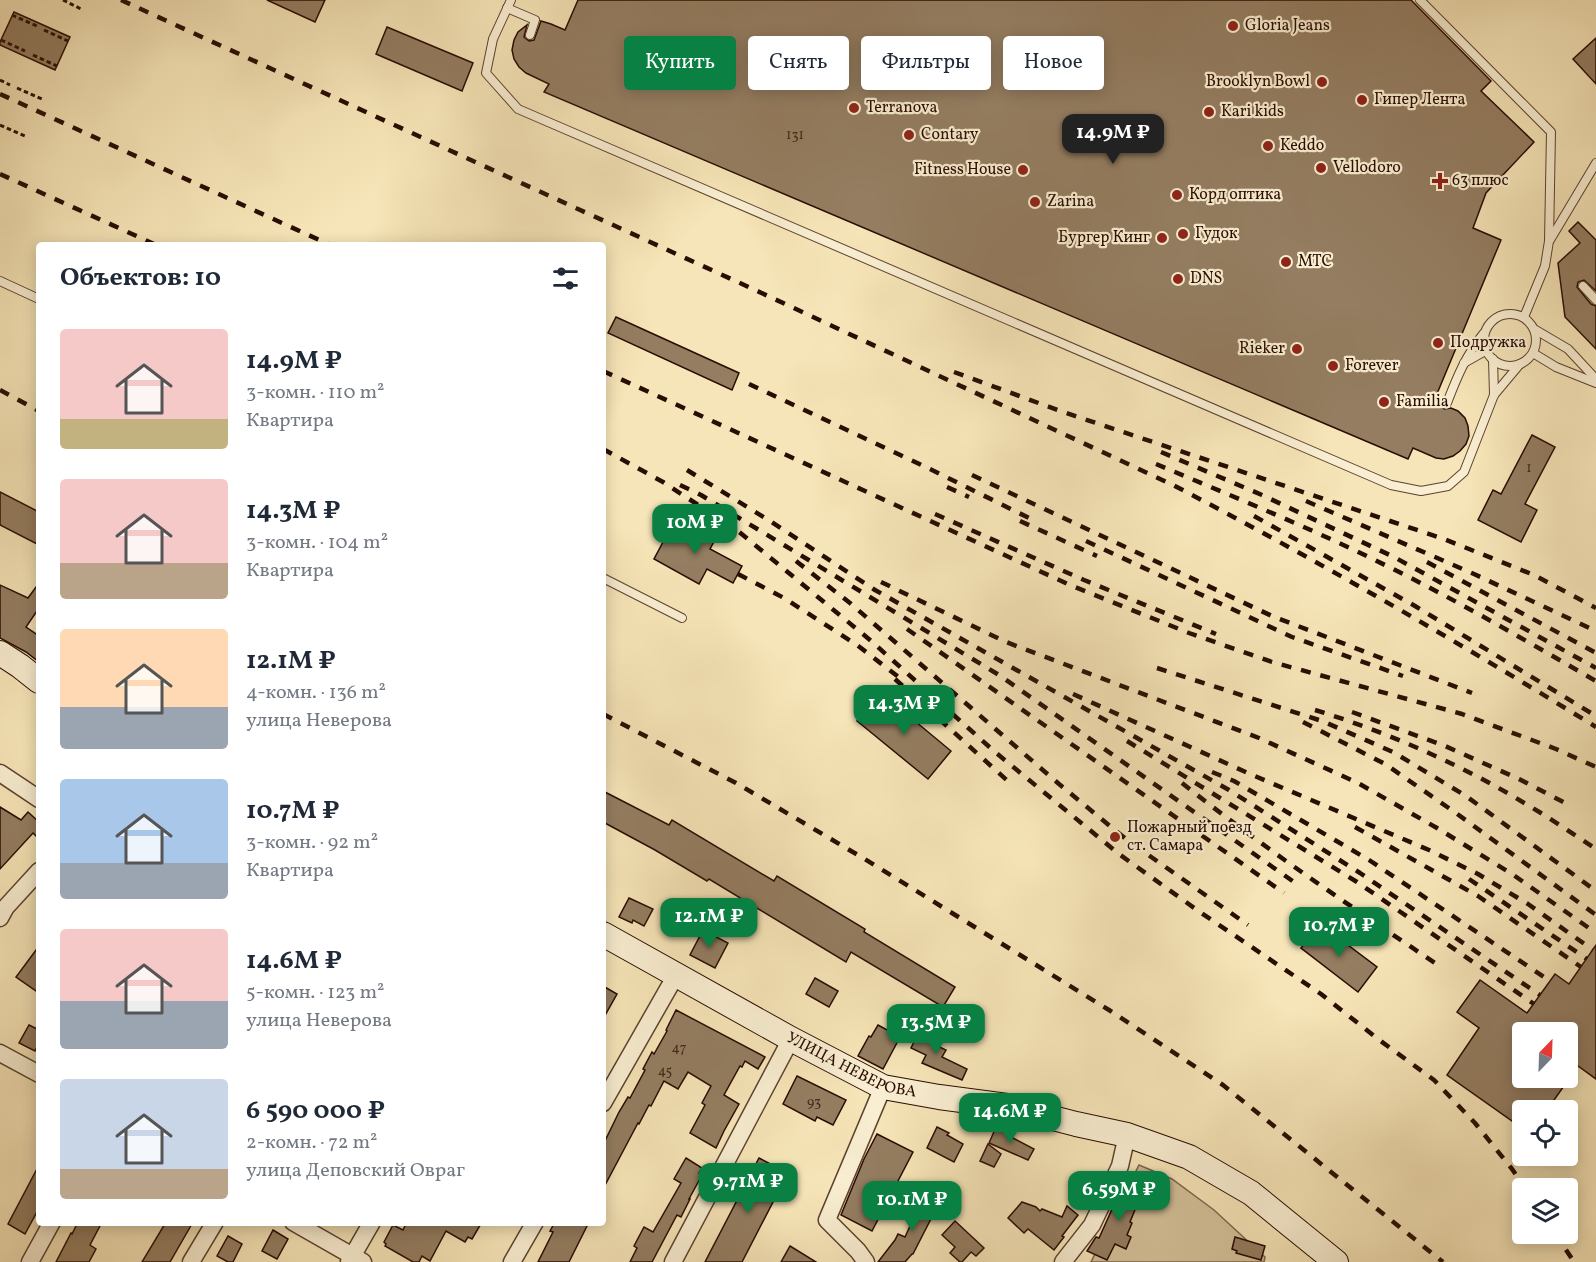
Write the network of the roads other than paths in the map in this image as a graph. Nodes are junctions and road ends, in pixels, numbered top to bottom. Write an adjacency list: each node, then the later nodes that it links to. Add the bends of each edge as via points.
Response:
1 (1420, 0): 5 (lane, via 1551,132)
2 (509, 4): 3 (lane, via 535,20); 19 (lane, via 493,39 486,73 518,109 1391,484 1421,491 1448,486 1464,472)
3 (530, 34)
4 (1596, 163): 5 (lane)
5 (1549, 241): 10 (lane, via 1545,266)
6 (0, 281): 8 (lane)
7 (1583, 286): 9 (lane)
8 (36, 298)
9 (1596, 300)
10 (1524, 317): 11 (lane, via 1500,316); 12 (lane)
11 (1487, 328): 13 (lane); 16 (lane)
12 (1534, 329): 14 (lane, via 1537,342); 18 (lane, via 1568,349)
13 (1487, 350): 15 (lane); 16 (lane)
14 (1533, 353): 17 (lane); 18 (lane, via 1556,367)
15 (1493, 359): 17 (lane, via 1506,366); 19 (lane)
16 (1463, 363): 20 (lane)
17 (1520, 364): 19 (lane)
18 (1596, 381)
19 (1494, 395)
20 (1447, 403)
21 (606, 580): 22 (lane)
22 (682, 618)
23 (0, 653): 24 (street)
24 (36, 679)
25 (0, 773): 26 (street)
26 (36, 797)
27 (36, 874): 28 (street)
28 (0, 918)
29 (606, 936): 30 (street, УЛИЦА НЕВЕРОВА)
30 (676, 975): 31 (street, УЛИЦА НЕВЕРОВА); 35 (street)
31 (791, 1039): 34 (street, УЛИЦА НЕВЕРОВА); 47 (street)
32 (0, 1053): 33 (street)
33 (36, 1072)
34 (884, 1087): 36 (street, УЛИЦА НЕВЕРОВА, via 1007,1106); 42 (street, via 827,1220)
35 (606, 1098)
36 (1127, 1135): 48 (street, via 1120,1166 1092,1226); 49 (street, УЛИЦА НЕВЕРОВА, via 1189,1157 1251,1193)
37 (50, 1226): 44 (street)
38 (213, 1226): 45 (street)
39 (300, 1226): 43 (street)
40 (370, 1226): 43 (street)
41 (533, 1226): 46 (street)
42 (858, 1258)
43 (355, 1260)
44 (30, 1262)
45 (191, 1262)
46 (512, 1262)
47 (673, 1262)
48 (1063, 1262)
49 (1336, 1262)

